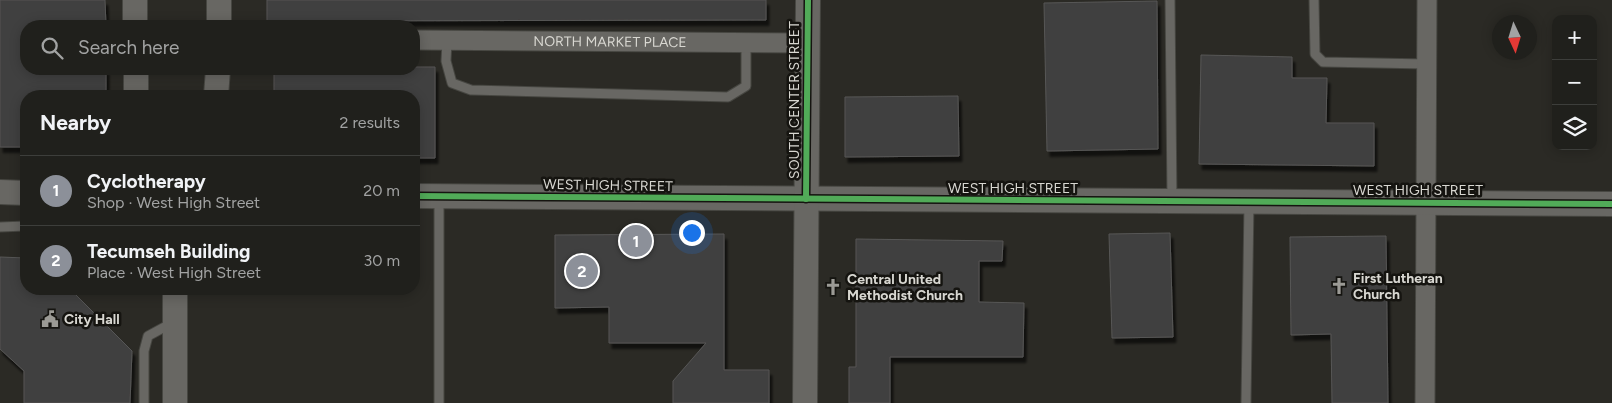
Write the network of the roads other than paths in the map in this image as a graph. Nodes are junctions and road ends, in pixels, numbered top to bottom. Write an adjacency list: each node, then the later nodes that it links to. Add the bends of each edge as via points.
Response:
1 (135, 0): 7 (street)
2 (219, 0): 8 (street)
3 (808, 0): 12 (street, SOUTH CENTER STREET)
4 (1170, 0): 23 (lane)
5 (1314, 0): 13 (lane, via 1315,54 1323,62)
6 (1427, 0): 13 (street)
7 (135, 20)
8 (219, 20)
9 (420, 40): 10 (street, NORTH MARKET PLACE)
10 (447, 40): 11 (street, NORTH MARKET PLACE); 11 (lane, via 446,61 452,83 471,90 728,96 746,86)
11 (746, 43): 12 (street, NORTH MARKET PLACE)
12 (807, 43): 22 (street, SOUTH CENTER STREET)
13 (1427, 64): 25 (street)
14 (136, 75): 16 (street)
15 (218, 75): 17 (street)
16 (136, 90)
17 (216, 90)
18 (0, 192): 19 (street)
19 (20, 193)
20 (420, 196): 21 (street, WEST HIGH STREET)
21 (439, 196): 22 (street, WEST HIGH STREET); 33 (lane)
22 (806, 200): 23 (street, WEST HIGH STREET); 34 (street, SOUTH CENTER STREET)
23 (1172, 202): 24 (street, WEST HIGH STREET)
24 (1249, 202): 25 (street, WEST HIGH STREET); 35 (lane)
25 (1426, 203): 26 (street, WEST HIGH STREET); 36 (street)
26 (1612, 204)
27 (0, 226): 28 (lane)
28 (20, 226)
29 (175, 295): 30 (street)
30 (175, 321): 31 (lane, via 148,336 144,351); 32 (street)
31 (144, 403)
32 (175, 403)
33 (439, 403)
34 (805, 403)
35 (1246, 403)
36 (1425, 403)

